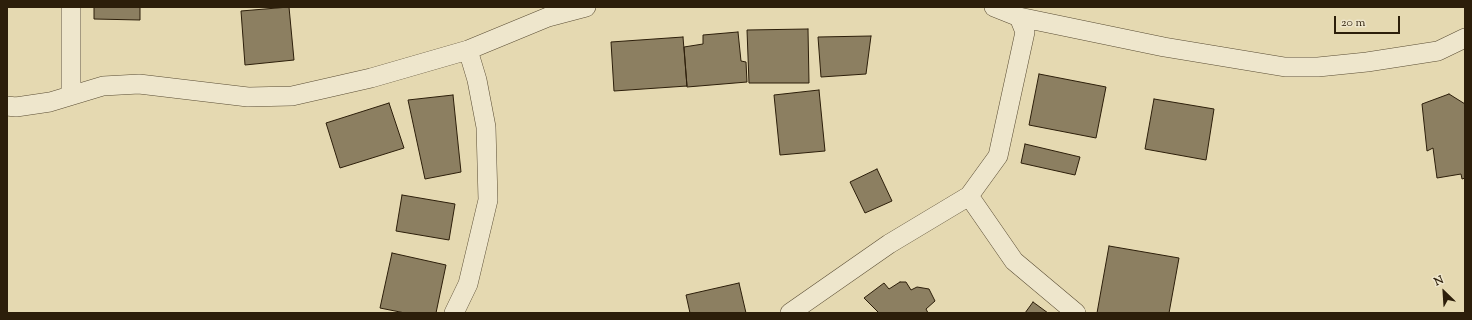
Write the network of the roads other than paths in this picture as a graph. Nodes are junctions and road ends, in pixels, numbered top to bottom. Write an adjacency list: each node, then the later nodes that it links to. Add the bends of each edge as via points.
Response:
1 (71, 7): 7 (street)
2 (586, 7): 6 (street, via 548,17)
3 (994, 7): 4 (street)
4 (1019, 17): 5 (street, via 1164,47 1285,67 1318,67 1367,62 1438,51); 9 (street, via 1025,32 998,156)
5 (1465, 38)
6 (468, 50): 7 (street, via 371,78 292,96 248,97 139,84 103,86); 10 (street, via 486,127 488,200 468,284)
7 (71, 96): 8 (street, via 50,102)
8 (7, 106)
9 (969, 196): 11 (street, via 889,244); 12 (street, via 1014,261)
10 (454, 313)
11 (790, 313)
12 (1076, 313)

